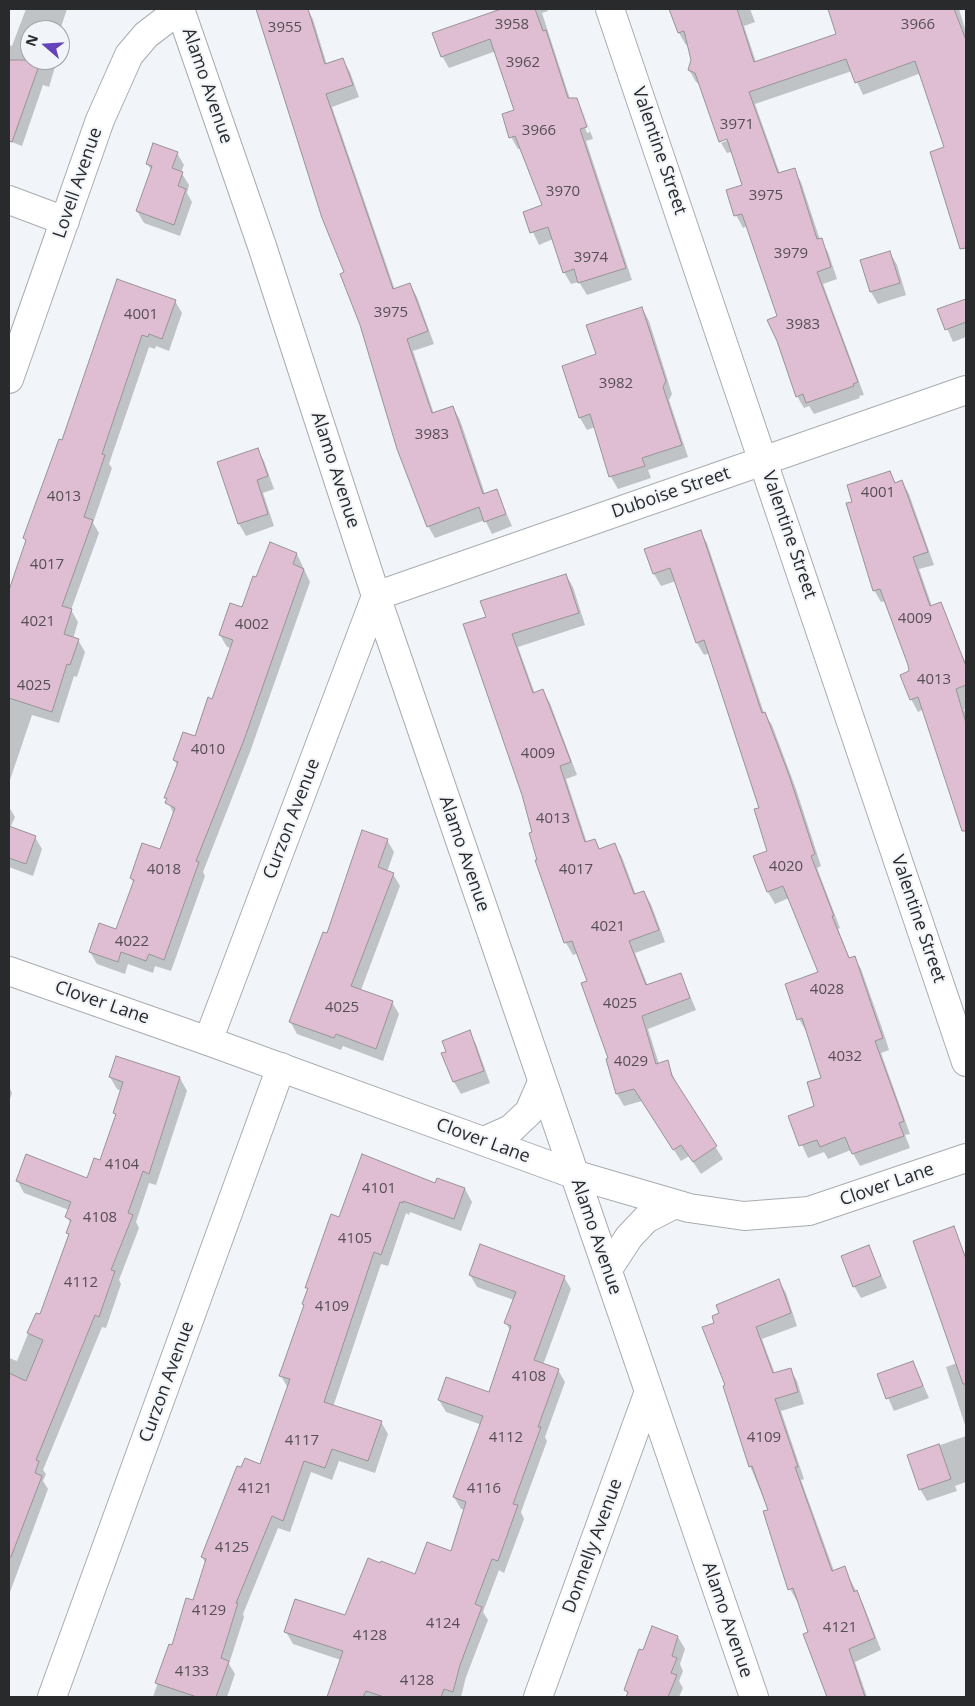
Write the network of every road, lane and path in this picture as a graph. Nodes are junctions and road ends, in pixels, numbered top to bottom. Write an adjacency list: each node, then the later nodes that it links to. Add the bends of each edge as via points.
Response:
1 (180, 9): 4 (street, Lovell Avenue, via 146,35 129,55 100,120); 8 (street, Alamo Avenue, via 262,246)
2 (610, 9): 7 (street, Valentine Street)
3 (9, 200): 4 (street)
4 (65, 221): 5 (street, Lovell Avenue)
5 (9, 378)
6 (966, 390): 7 (street, Duboise Street)
7 (764, 460): 8 (street, Duboise Street); 11 (street, Valentine Street)
8 (376, 596): 10 (street, Curzon Avenue); 13 (street, Alamo Avenue)
9 (9, 971): 10 (street, Clover Lane)
10 (208, 1041): 12 (street, Clover Lane)
11 (966, 1062)
12 (281, 1067): 14 (street, Clover Lane); 20 (street, Curzon Avenue)
13 (542, 1082): 14 (street, via 529,1112 511,1129); 16 (street, Alamo Avenue)
14 (484, 1141): 16 (street, Clover Lane)
15 (966, 1158): 17 (street, Clover Lane, via 809,1211 744,1216)
16 (576, 1175): 17 (street, Clover Lane); 18 (street, Alamo Avenue)
17 (675, 1204): 18 (street, via 646,1219 629,1237)
18 (608, 1269): 19 (street, Alamo Avenue)
19 (648, 1394): 21 (street, Donnelly Avenue); 22 (street, Alamo Avenue)
20 (52, 1697)
21 (538, 1697)
22 (754, 1697)

